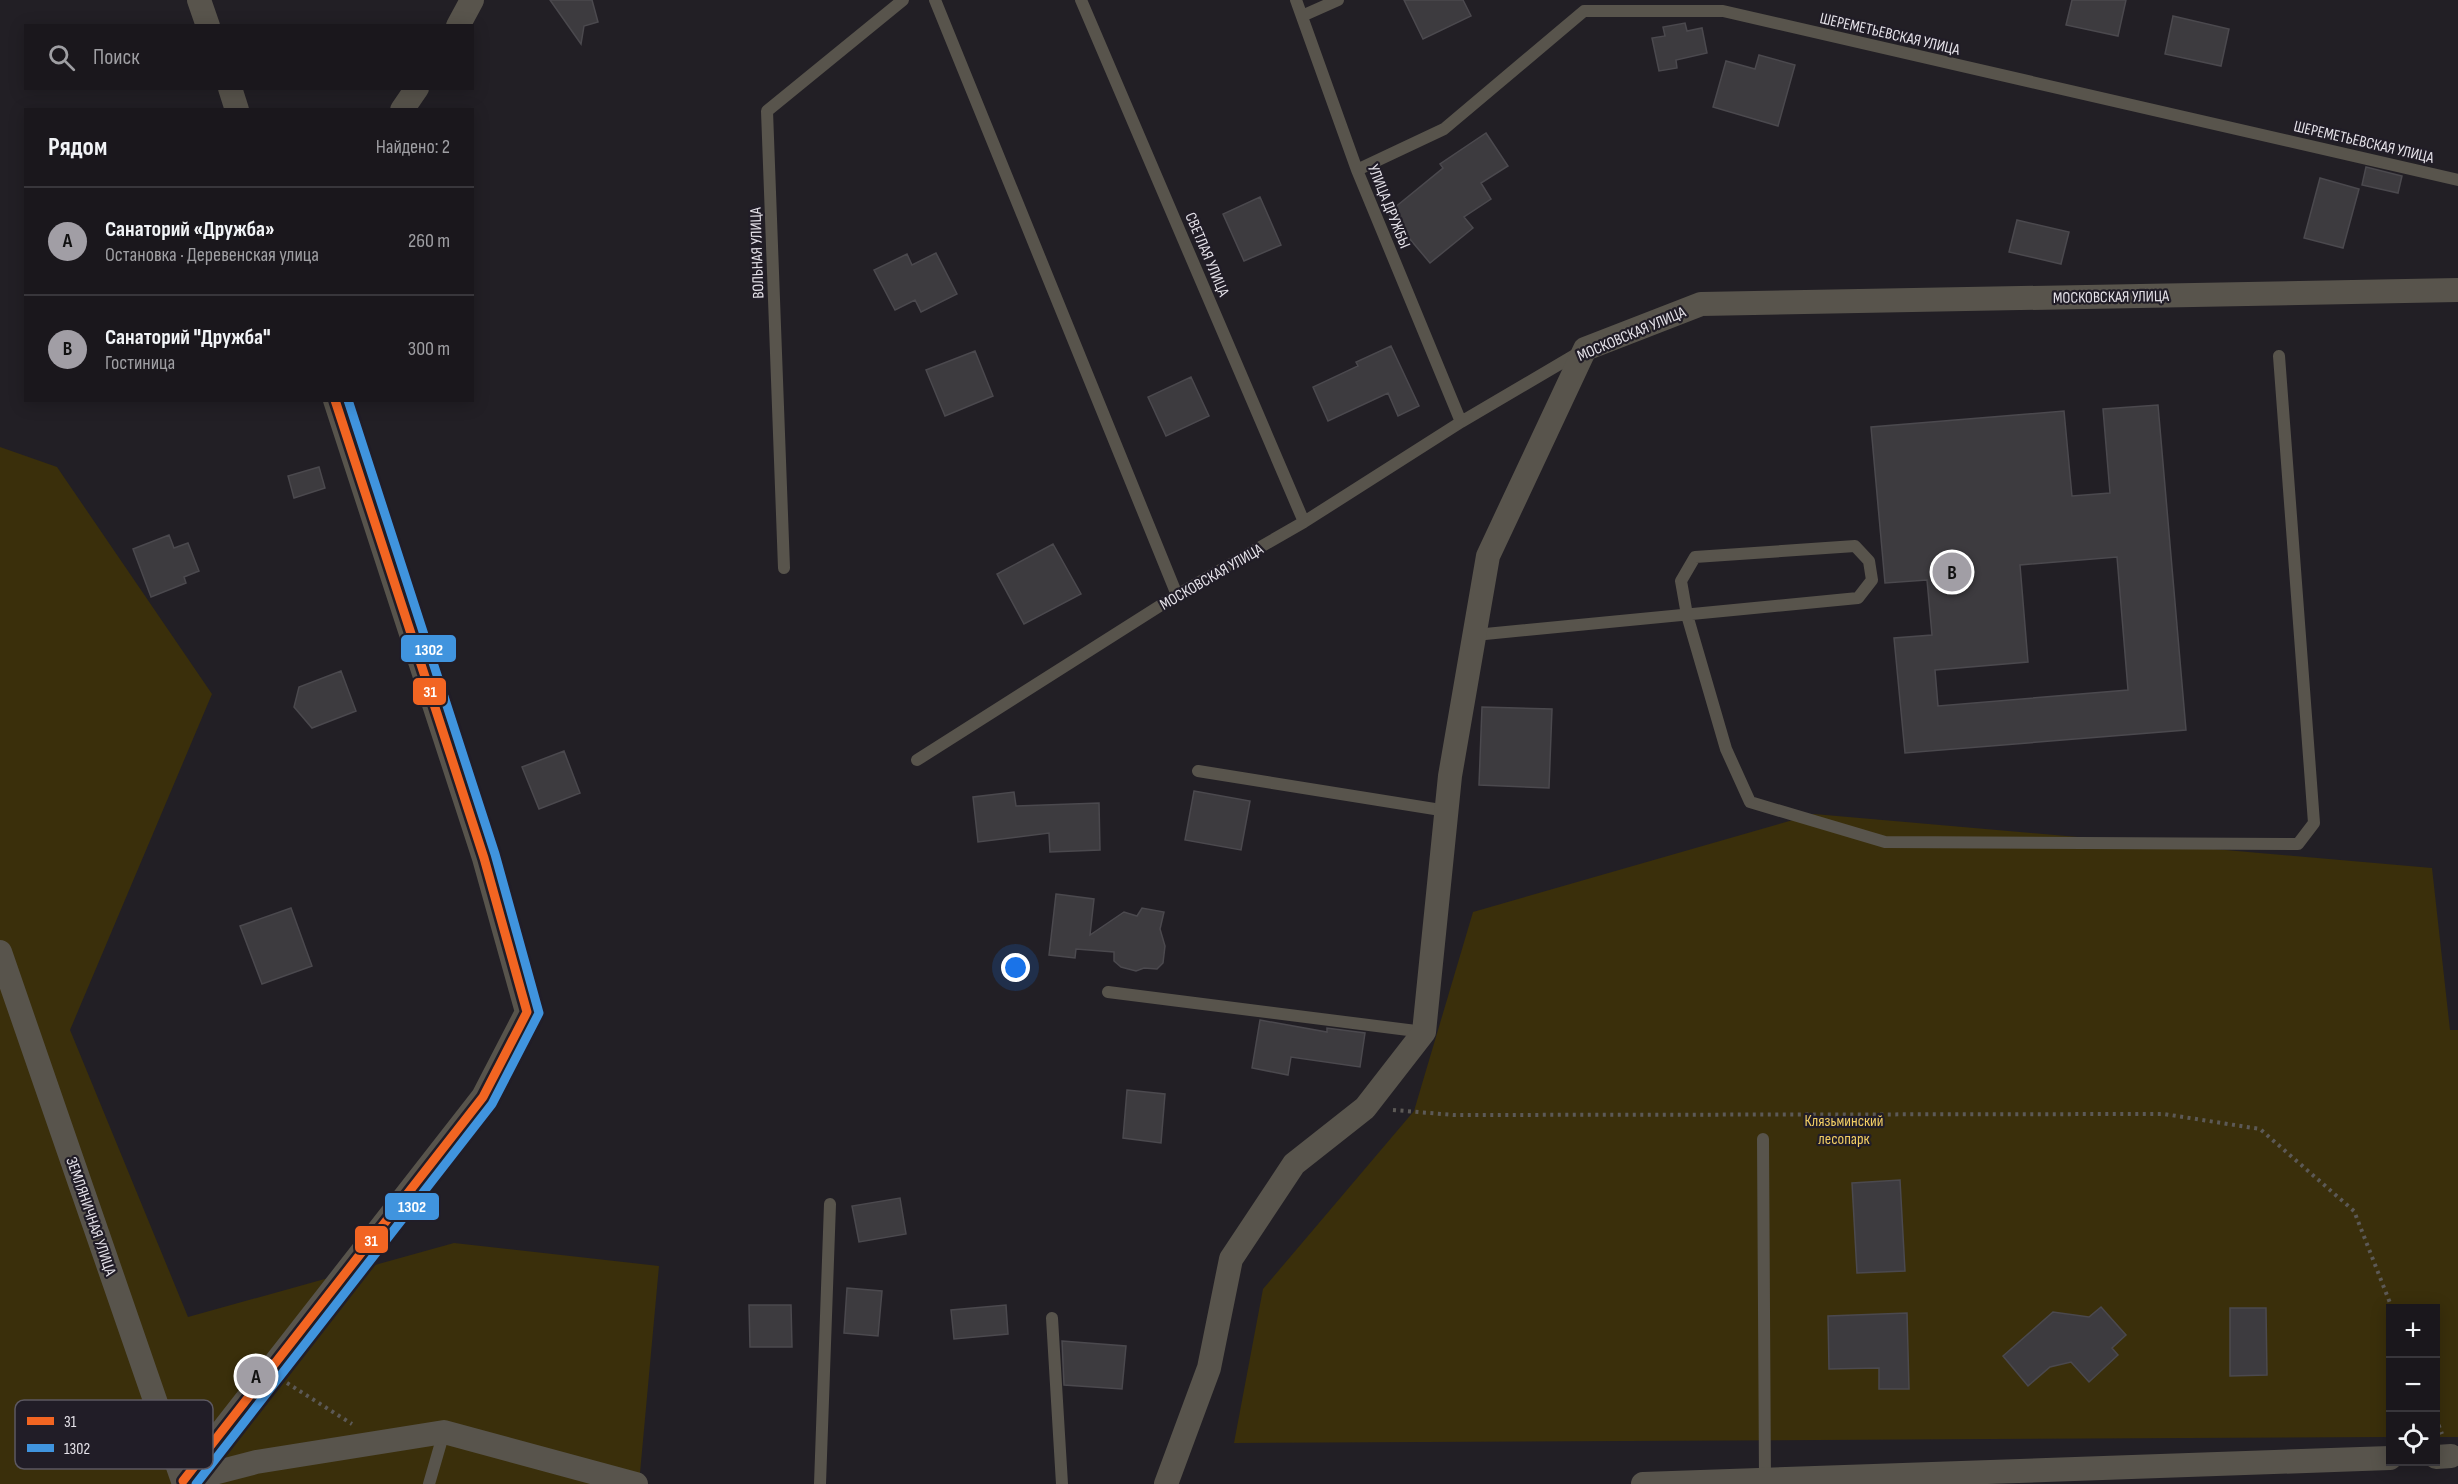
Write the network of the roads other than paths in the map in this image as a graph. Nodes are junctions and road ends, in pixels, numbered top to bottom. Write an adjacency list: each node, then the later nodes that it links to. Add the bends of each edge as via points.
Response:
1 (199, 0): 9 (street)
2 (472, 0): 10 (street)
3 (903, 0): 23 (lane, ВОЛЬНАЯ УЛИЦА, via 767,111)
4 (935, 0): 24 (lane)
5 (1081, 0): 22 (lane, СВЕТЛАЯ УЛИЦА)
6 (1296, 0): 8 (lane, УЛИЦА ДРУЖБЫ)
7 (1338, 0): 8 (lane)
8 (1302, 16): 15 (lane, УЛИЦА ДРУЖБЫ)
9 (207, 24)
10 (459, 24)
11 (231, 90): 13 (street)
12 (416, 90): 14 (street)
13 (236, 108)
14 (403, 108)
15 (1357, 170): 16 (lane, ШЕРЕМЕТЬЕВСКАЯ УЛИЦА, via 1444,129 1584,11 1723,11); 21 (lane, УЛИЦА ДРУЖБЫ)
16 (2458, 180)
17 (2458, 290): 18 (street, МОСКОВСКАЯ УЛИЦА, via 1701,304)
18 (1585, 349): 21 (lane, МОСКОВСКАЯ УЛИЦА); 26 (street, via 1488,556)
19 (2279, 356): 25 (lane, via 2314,823 2298,844 1885,842 1750,802 1726,749)
20 (336, 402): 38 (street, via 484,858 527,1012 483,1097)
21 (1461, 422): 22 (lane, МОСКОВСКАЯ УЛИЦА)
22 (1304, 522): 24 (lane, МОСКОВСКАЯ УЛИЦА)
23 (784, 568)
24 (1177, 595): 27 (lane, МОСКОВСКАЯ УЛИЦА)
25 (1687, 615): 25 (lane, via 1858,598 1872,580 1869,561 1855,546 1695,558 1681,581); 26 (lane)
26 (1475, 635): 29 (street)
27 (916, 760)
28 (1198, 771): 29 (lane)
29 (1447, 811): 32 (street)
30 (0, 952): 36 (street, ЗЕМЛЯНИЧНАЯ УЛИЦА)
31 (1108, 992): 32 (lane)
32 (1424, 1032): 47 (street, via 1365,1108 1294,1164 1231,1258 1209,1368)
33 (1763, 1139): 41 (lane)
34 (830, 1204): 45 (lane)
35 (1052, 1318): 46 (lane)
36 (151, 1400)
37 (444, 1432): 42 (street, via 256,1462); 43 (lane); 44 (street)
38 (213, 1441)
39 (2386, 1458): 41 (street)
40 (190, 1469): 42 (street)
41 (1765, 1480): 48 (street)
42 (179, 1483)
43 (429, 1484)
44 (636, 1484)
45 (820, 1484)
46 (1062, 1484)
47 (1166, 1484)
48 (1643, 1484)

